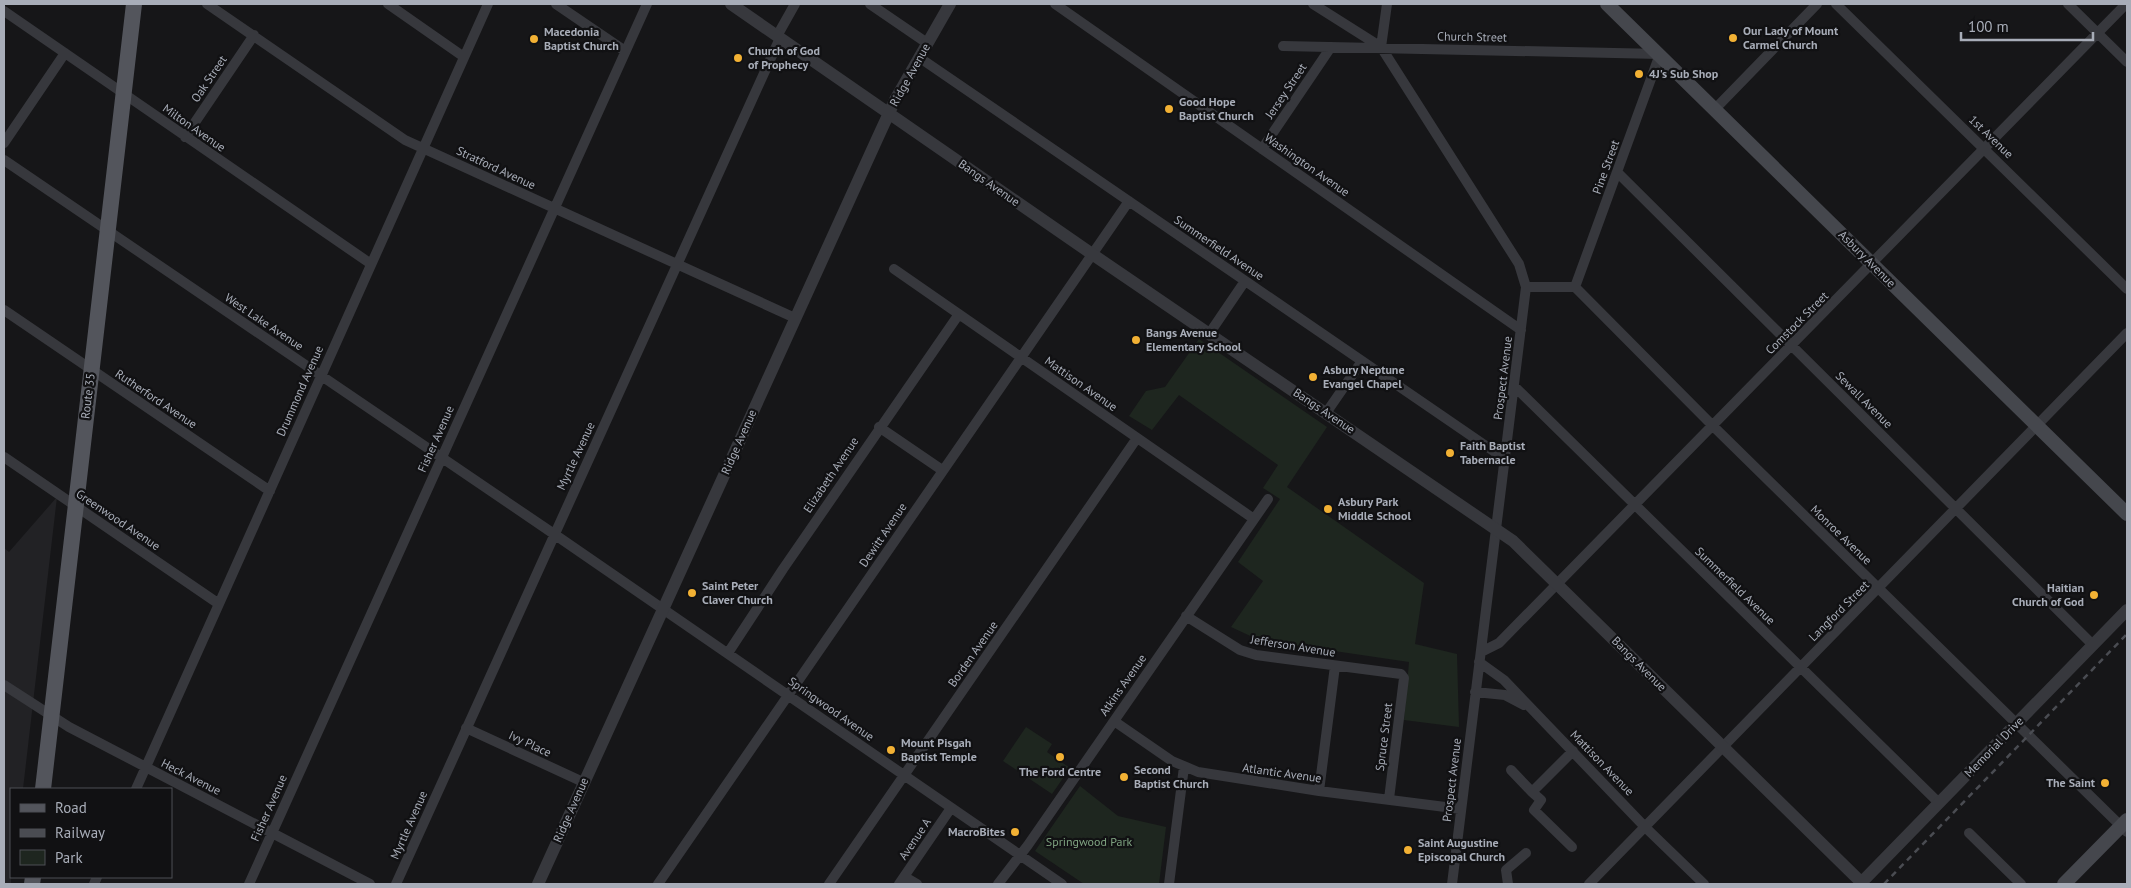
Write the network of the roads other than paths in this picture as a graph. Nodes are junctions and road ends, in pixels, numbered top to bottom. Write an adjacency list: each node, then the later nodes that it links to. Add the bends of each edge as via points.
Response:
1 (134, 4): 33 (main road, Route 35)
2 (208, 4): 21 (street, Stratford Avenue)
3 (388, 4): 30 (street)
4 (488, 4): 30 (street, Drummond Avenue)
5 (556, 4): 27 (street)
6 (647, 4): 27 (street, Fisher Avenue)
7 (731, 4): 22 (street, Bangs Avenue)
8 (795, 4): 22 (street, Myrtle Avenue)
9 (870, 4): 23 (street)
10 (950, 4): 23 (street, Ridge Avenue)
11 (1055, 4): 39 (street, Washington Avenue)
12 (1314, 4): 26 (street)
13 (1387, 4): 26 (street)
14 (1607, 4): 29 (main road, Asbury Avenue)
15 (1817, 4): 34 (street)
16 (1836, 4): 40 (street, 1st Avenue)
17 (2068, 4): 20 (street)
18 (2126, 4): 20 (street, Comstock Street)
19 (4, 11): 28 (street, Milton Avenue)
20 (2098, 34): 32 (street); 40 (street, Comstock Street)
21 (254, 35): 36 (street, Oak Street); 38 (street, Stratford Avenue, via 405,140)
22 (779, 37): 35 (street, Bangs Avenue); 48 (street, Myrtle Avenue)
23 (927, 43): 31 (street, Ridge Avenue)
24 (1283, 46): 25 (street, Church Street)
25 (1331, 47): 26 (street, Church Street); 39 (street, Jersey Street)
26 (1382, 48): 29 (street, Church Street); 52 (street, Prospect Avenue, via 1519,264)
27 (625, 51): 44 (street, Fisher Avenue)
28 (65, 53): 33 (street, Milton Avenue); 37 (street)
29 (1660, 54): 34 (main road, Asbury Avenue); 42 (street, Pine Street)
30 (464, 57): 38 (street, Drummond Avenue)
31 (920, 58): 35 (street, Ridge Avenue); 43 (street, Summerfield Avenue)
32 (2127, 62)
33 (125, 95): 36 (street, Milton Avenue); 45 (main road, Route 35)
34 (1715, 109): 49 (main road, Asbury Avenue)
35 (889, 113): 46 (street, Bangs Avenue); 57 (street, Ridge Avenue)
36 (185, 137): 47 (street, Milton Avenue)
37 (4, 143)
38 (423, 148): 44 (street, Stratford Avenue); 47 (street, Drummond Avenue)
39 (1262, 149): 58 (street, Washington Avenue)
40 (1985, 150): 49 (street, Comstock Street); 54 (street, 1st Avenue)
41 (4, 160): 45 (street, West Lake Avenue)
42 (1618, 173): 53 (street, Pine Street); 61 (street, Sewall Avenue)
43 (1129, 201): 46 (street, Dewitt Avenue); 51 (street, Summerfield Avenue)
44 (555, 209): 48 (street, Stratford Avenue); 73 (street, Fisher Avenue)
45 (108, 232): 64 (main road, Route 35); 65 (street, West Lake Avenue)
46 (1092, 254): 60 (street, Bangs Avenue); 62 (street, Dewitt Avenue)
47 (371, 264): 65 (street, Drummond Avenue)
48 (677, 265): 57 (street, Stratford Avenue); 84 (street, Myrtle Avenue)
49 (1872, 265): 61 (street, Comstock Street); 69 (main road, Asbury Avenue)
50 (894, 269): 56 (street, Mattison Avenue)
51 (1245, 281): 60 (street); 63 (street, Summerfield Avenue)
52 (1526, 287): 53 (street); 58 (street, Prospect Avenue)
53 (1574, 287): 68 (street, Monroe Avenue)
54 (2127, 289)
55 (4, 310): 64 (street, Rutherford Avenue)
56 (959, 314): 62 (street, Mattison Avenue); 70 (street, Elizabeth Avenue)
57 (795, 318): 89 (street, Ridge Avenue)
58 (1521, 330): 66 (street, Prospect Avenue)
59 (2127, 333): 69 (street, Langford Street)
60 (1210, 334): 67 (street, Bangs Avenue)
61 (1792, 346): 68 (street, Comstock Street); 80 (street, Sewall Avenue)
62 (1022, 357): 71 (street, Mattison Avenue); 75 (street, Dewitt Avenue)
63 (1362, 361): 67 (street); 74 (street, Summerfield Avenue)
64 (92, 370): 76 (street, Rutherford Avenue); 78 (main road, Route 35)
65 (321, 376): 73 (street, West Lake Avenue); 76 (street, Drummond Avenue)
66 (1515, 387): 74 (street, Prospect Avenue); 79 (street, Summerfield Avenue)
67 (1326, 413): 83 (street, Bangs Avenue)
68 (1713, 426): 79 (street, Comstock Street); 87 (street, Monroe Avenue)
69 (2037, 426): 80 (street, Langford Street); 81 (main road, Asbury Avenue)
70 (879, 427): 75 (street); 93 (street, Elizabeth Avenue)
71 (1137, 438): 82 (street, Mattison Avenue); 111 (street, Borden Avenue)
72 (4, 457): 78 (street, Greenwood Avenue)
73 (442, 458): 84 (street, West Lake Avenue); 123 (street, Fisher Avenue)
74 (1505, 459): 83 (street, Prospect Avenue)
75 (942, 470): 100 (street, Dewitt Avenue)
76 (270, 491): 88 (street, Drummond Avenue)
77 (1268, 499): 82 (street, Atkins Avenue)
78 (76, 506): 88 (street, Greenwood Avenue); 102 (main road, Route 35)
79 (1635, 506): 86 (street, Comstock Street); 96 (street, Summerfield Avenue)
80 (1957, 510): 87 (street, Langford Street); 92 (street, Sewall Avenue)
81 (2127, 514)
82 (1254, 519): 91 (street, Atkins Avenue)
83 (1497, 529): 86 (street, Bangs Avenue); 94 (street, Prospect Avenue)
84 (554, 534): 85 (street, West Lake Avenue); 105 (street, Myrtle Avenue)
85 (609, 572): 89 (street, Springwood Avenue)
86 (1558, 584): 94 (street, Comstock Street, via 1500,643); 106 (street, Bangs Avenue)
87 (1879, 589): 96 (street, Langford Street); 104 (street, Monroe Avenue)
88 (219, 604): 108 (street, Drummond Avenue)
89 (663, 609): 93 (street, Springwood Avenue); 112 (street, Ridge Avenue)
90 (2127, 610): 92 (street, Memorial Drive)
91 (1186, 616): 95 (street, Jefferson Avenue, via 1240,650); 103 (street, Atkins Avenue)
92 (2093, 645): 104 (street, Memorial Drive)
93 (728, 653): 100 (street, Springwood Avenue)
94 (1480, 657): 99 (street, Prospect Avenue); 101 (street, Mattison Avenue)
95 (1335, 666): 97 (street, Jefferson Avenue, via 1401,674); 115 (street)
96 (1801, 668): 106 (street, Langford Street); 118 (street, Summerfield Avenue)
97 (1404, 678): 117 (street, Spruce Street)
98 (4, 685): 102 (street, Heck Avenue)
99 (1475, 692): 101 (street, via 1505,695); 120 (street, Prospect Avenue)
100 (788, 695): 111 (street, Springwood Avenue); 133 (street, Dewitt Avenue)
101 (1536, 712): 107 (street, Mattison Avenue)
102 (51, 716): 108 (street, Heck Avenue); 113 (main road, Route 35)
103 (1114, 721): 109 (street, Atlantic Avenue); 127 (street, Atkins Avenue)
104 (2016, 723): 118 (street, Memorial Drive); 121 (street, Monroe Avenue)
105 (466, 728): 112 (street, Ivy Place); 131 (street, Myrtle Avenue)
106 (1723, 747): 122 (street, Langford Street); 143 (street, Bangs Avenue)
107 (1573, 751): 116 (street); 122 (street, Mattison Avenue)
108 (146, 767): 114 (street, Drummond Avenue); 123 (street, Heck Avenue)
109 (1184, 767): 115 (street, Atlantic Avenue, via 1212,775); 138 (street)
110 (1511, 770): 116 (street)
111 (904, 775): 119 (street, Springwood Avenue); 134 (street, Borden Avenue)
112 (584, 782): 132 (street, Ridge Avenue)
113 (43, 788)
114 (136, 788)
115 (1319, 791): 117 (street, Atlantic Avenue)
116 (1532, 792): 125 (street, via 1541,800 1534,810)
117 (1389, 799): 120 (street, Atlantic Avenue)
118 (1939, 803): 143 (street, Memorial Drive)
119 (951, 808): 127 (street, Springwood Avenue); 128 (street, Avenue A)
120 (1461, 810): 139 (street, Prospect Avenue)
121 (2125, 826): 145 (main road)
122 (1646, 827): 141 (street, Langford Street); 142 (street, Mattison Avenue)
123 (272, 833): 129 (street, Fisher Avenue); 130 (street, Heck Avenue)
124 (1969, 833): 144 (street)
125 (1572, 847)
126 (1526, 853): 140 (street, via 1506,870)
127 (1020, 855): 136 (street, Atkins Avenue); 137 (street, Springwood Avenue)
128 (902, 880): 135 (street)
129 (249, 884)
130 (370, 884)
131 (396, 884)
132 (538, 884)
133 (658, 884)
134 (829, 884)
135 (917, 884)
136 (998, 884)
137 (1062, 884)
138 (1169, 884)
139 (1452, 884)
140 (1508, 884)
141 (1589, 884)
142 (1704, 884)
143 (1862, 884)
144 (2021, 884)
145 (2064, 884)

